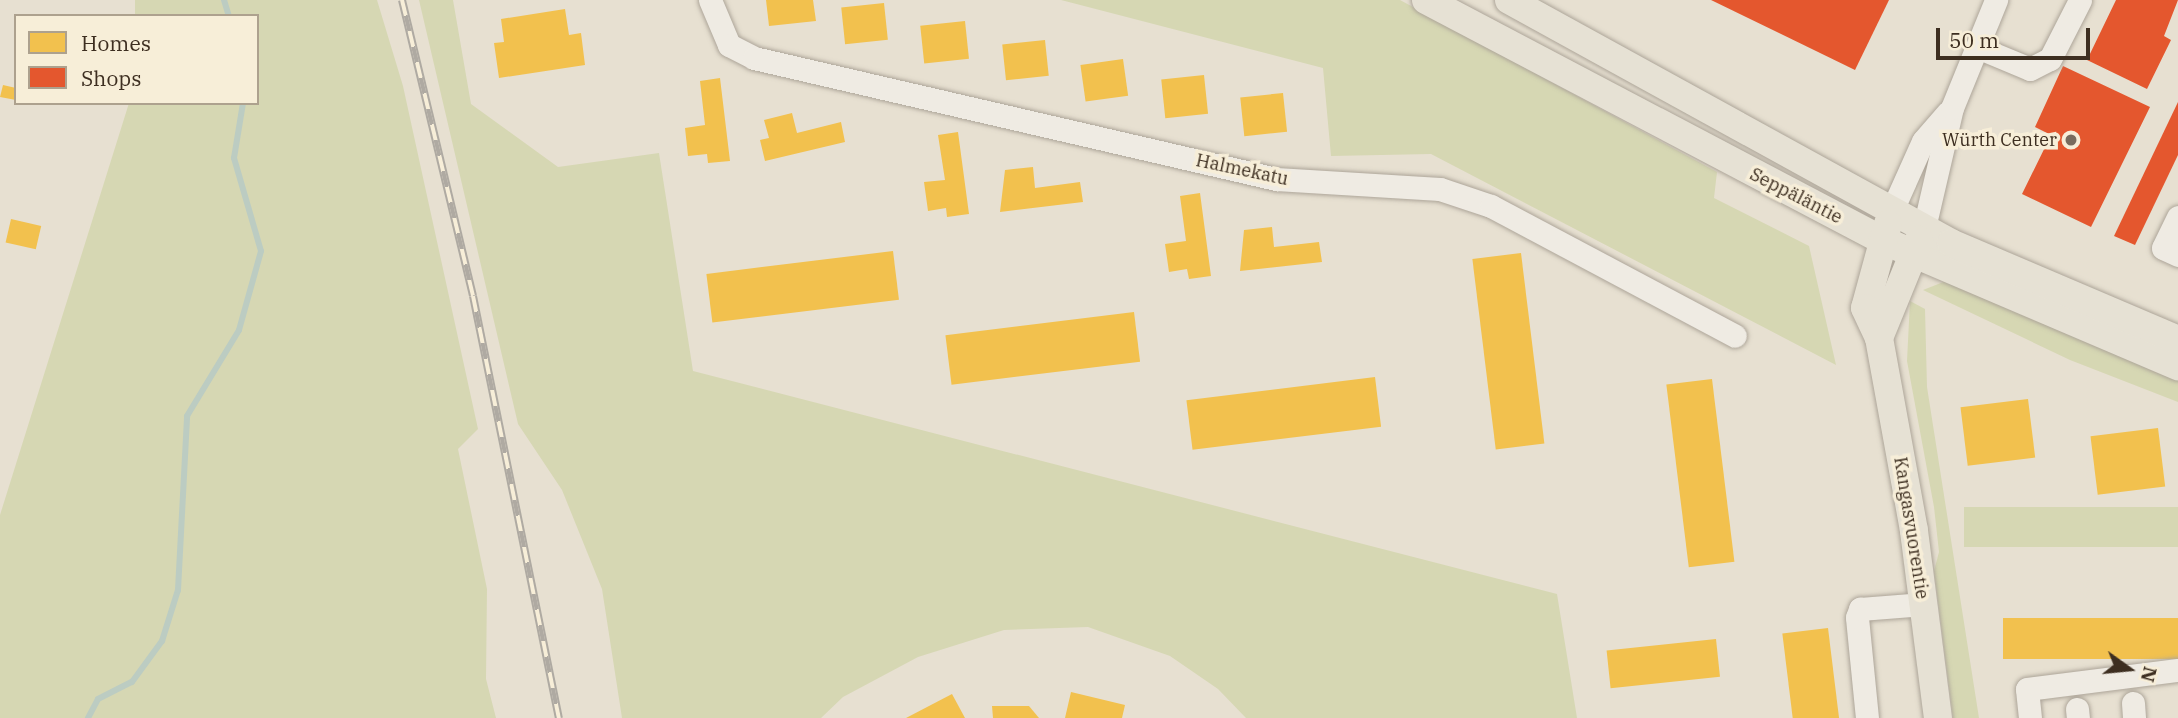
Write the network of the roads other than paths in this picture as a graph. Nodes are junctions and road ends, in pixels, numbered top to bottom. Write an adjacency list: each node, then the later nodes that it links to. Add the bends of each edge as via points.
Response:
1 (710, 0): 14 (street, Halmekatu, via 729,45 754,58 1276,179 1440,189 1491,206)
2 (1426, 0): 11 (main road, Seppäläntie)
3 (1509, 0): 8 (main road, Seppäläntie)
4 (1996, 0): 6 (street)
5 (2080, 0): 6 (street, via 2050,59 2030,69)
6 (1977, 47): 7 (street)
7 (1952, 108): 8 (street, via 1923,141); 10 (street)
8 (1893, 208): 10 (main road, Seppäläntie); 11 (main road, Kangasvuorentie)
9 (2178, 217): 13 (street, via 2163,248)
10 (1924, 228): 12 (main road); 16 (main road, Seppäläntie, via 2056,292)
11 (1882, 240): 12 (main road, Seppäläntie); 15 (main road, Kangasvuorentie, via 1866,292)
12 (1912, 254): 15 (main road); 17 (main road, Seppäläntie)
13 (2178, 255)
14 (1735, 336)
15 (1879, 338): 18 (main road, Kangasvuorentie)
16 (2178, 340)
17 (2178, 366)
18 (1924, 604): 20 (street, via 1860,609); 21 (main road, Kangasvuorentie)
19 (2178, 670): 22 (street, via 2027,689)
20 (1867, 718)
21 (1938, 718)
22 (2030, 718)

